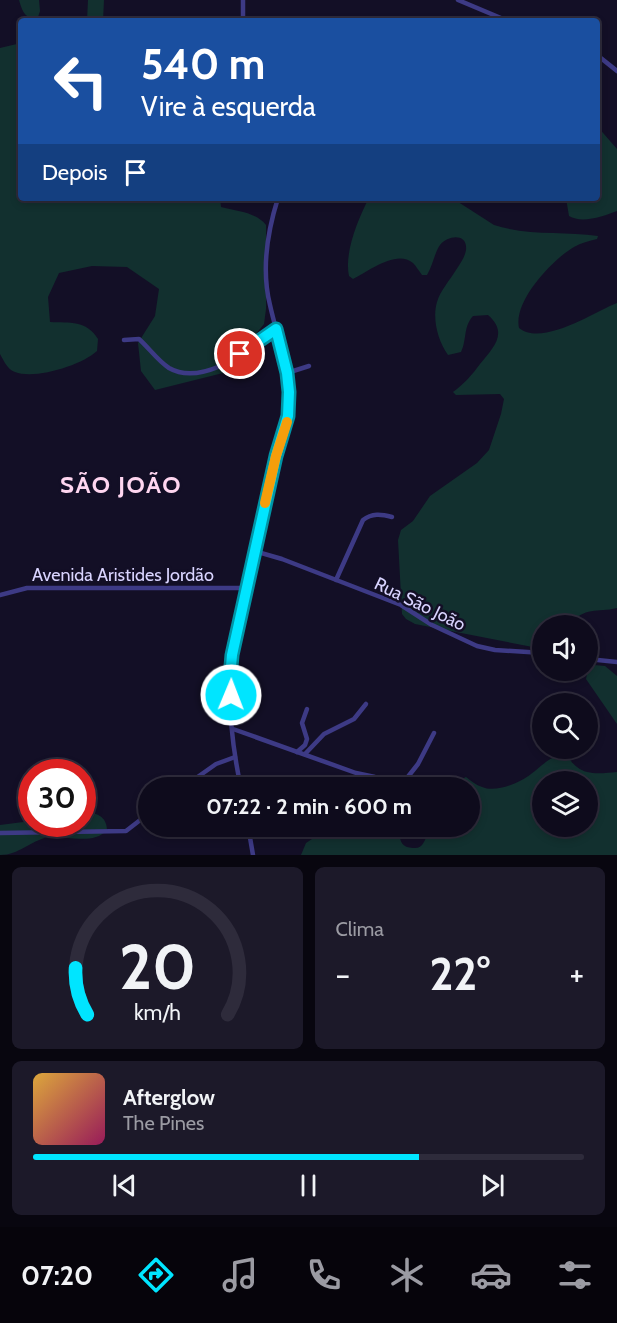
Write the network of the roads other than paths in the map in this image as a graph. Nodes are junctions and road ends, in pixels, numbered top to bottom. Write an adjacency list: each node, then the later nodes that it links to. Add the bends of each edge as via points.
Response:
1 (243, 0): 5 (street)
2 (458, 0): 4 (street)
3 (477, 0): 4 (street)
4 (475, 8): 6 (street)
5 (243, 18)
6 (500, 18)
7 (600, 57): 8 (street)
8 (617, 71)
9 (277, 201): 10 (street, via 269,225 266,272)
10 (276, 329): 11 (street, via 223,364 193,374 168,367 138,339); 13 (street)
11 (124, 340)
12 (309, 366): 13 (street)
13 (287, 373): 15 (street, via 288,416)
14 (392, 517): 16 (street, via 377,514 363,520)
15 (254, 551): 16 (street, Rua São João); 17 (street)
16 (336, 580): 19 (street, Rua São João, via 401,605 477,646)
17 (246, 588): 18 (street, Avenida Aristides Jordão, via 27,588); 24 (street, via 232,655)
18 (0, 595)
19 (532, 652)
20 (598, 659): 21 (street)
21 (617, 662)
22 (366, 704): 27 (street, via 354,719 324,734)
23 (307, 709): 26 (street, via 302,723 307,739)
24 (233, 729): 26 (street); 28 (street)
25 (434, 734): 27 (street, via 406,778 375,777)
26 (297, 752): 27 (street)
27 (305, 754)
28 (235, 757): 29 (street); 30 (street)
29 (198, 777)
30 (239, 777)
31 (138, 822): 32 (street, via 126,831)
32 (0, 833)
33 (250, 837): 34 (street)
34 (253, 855)

